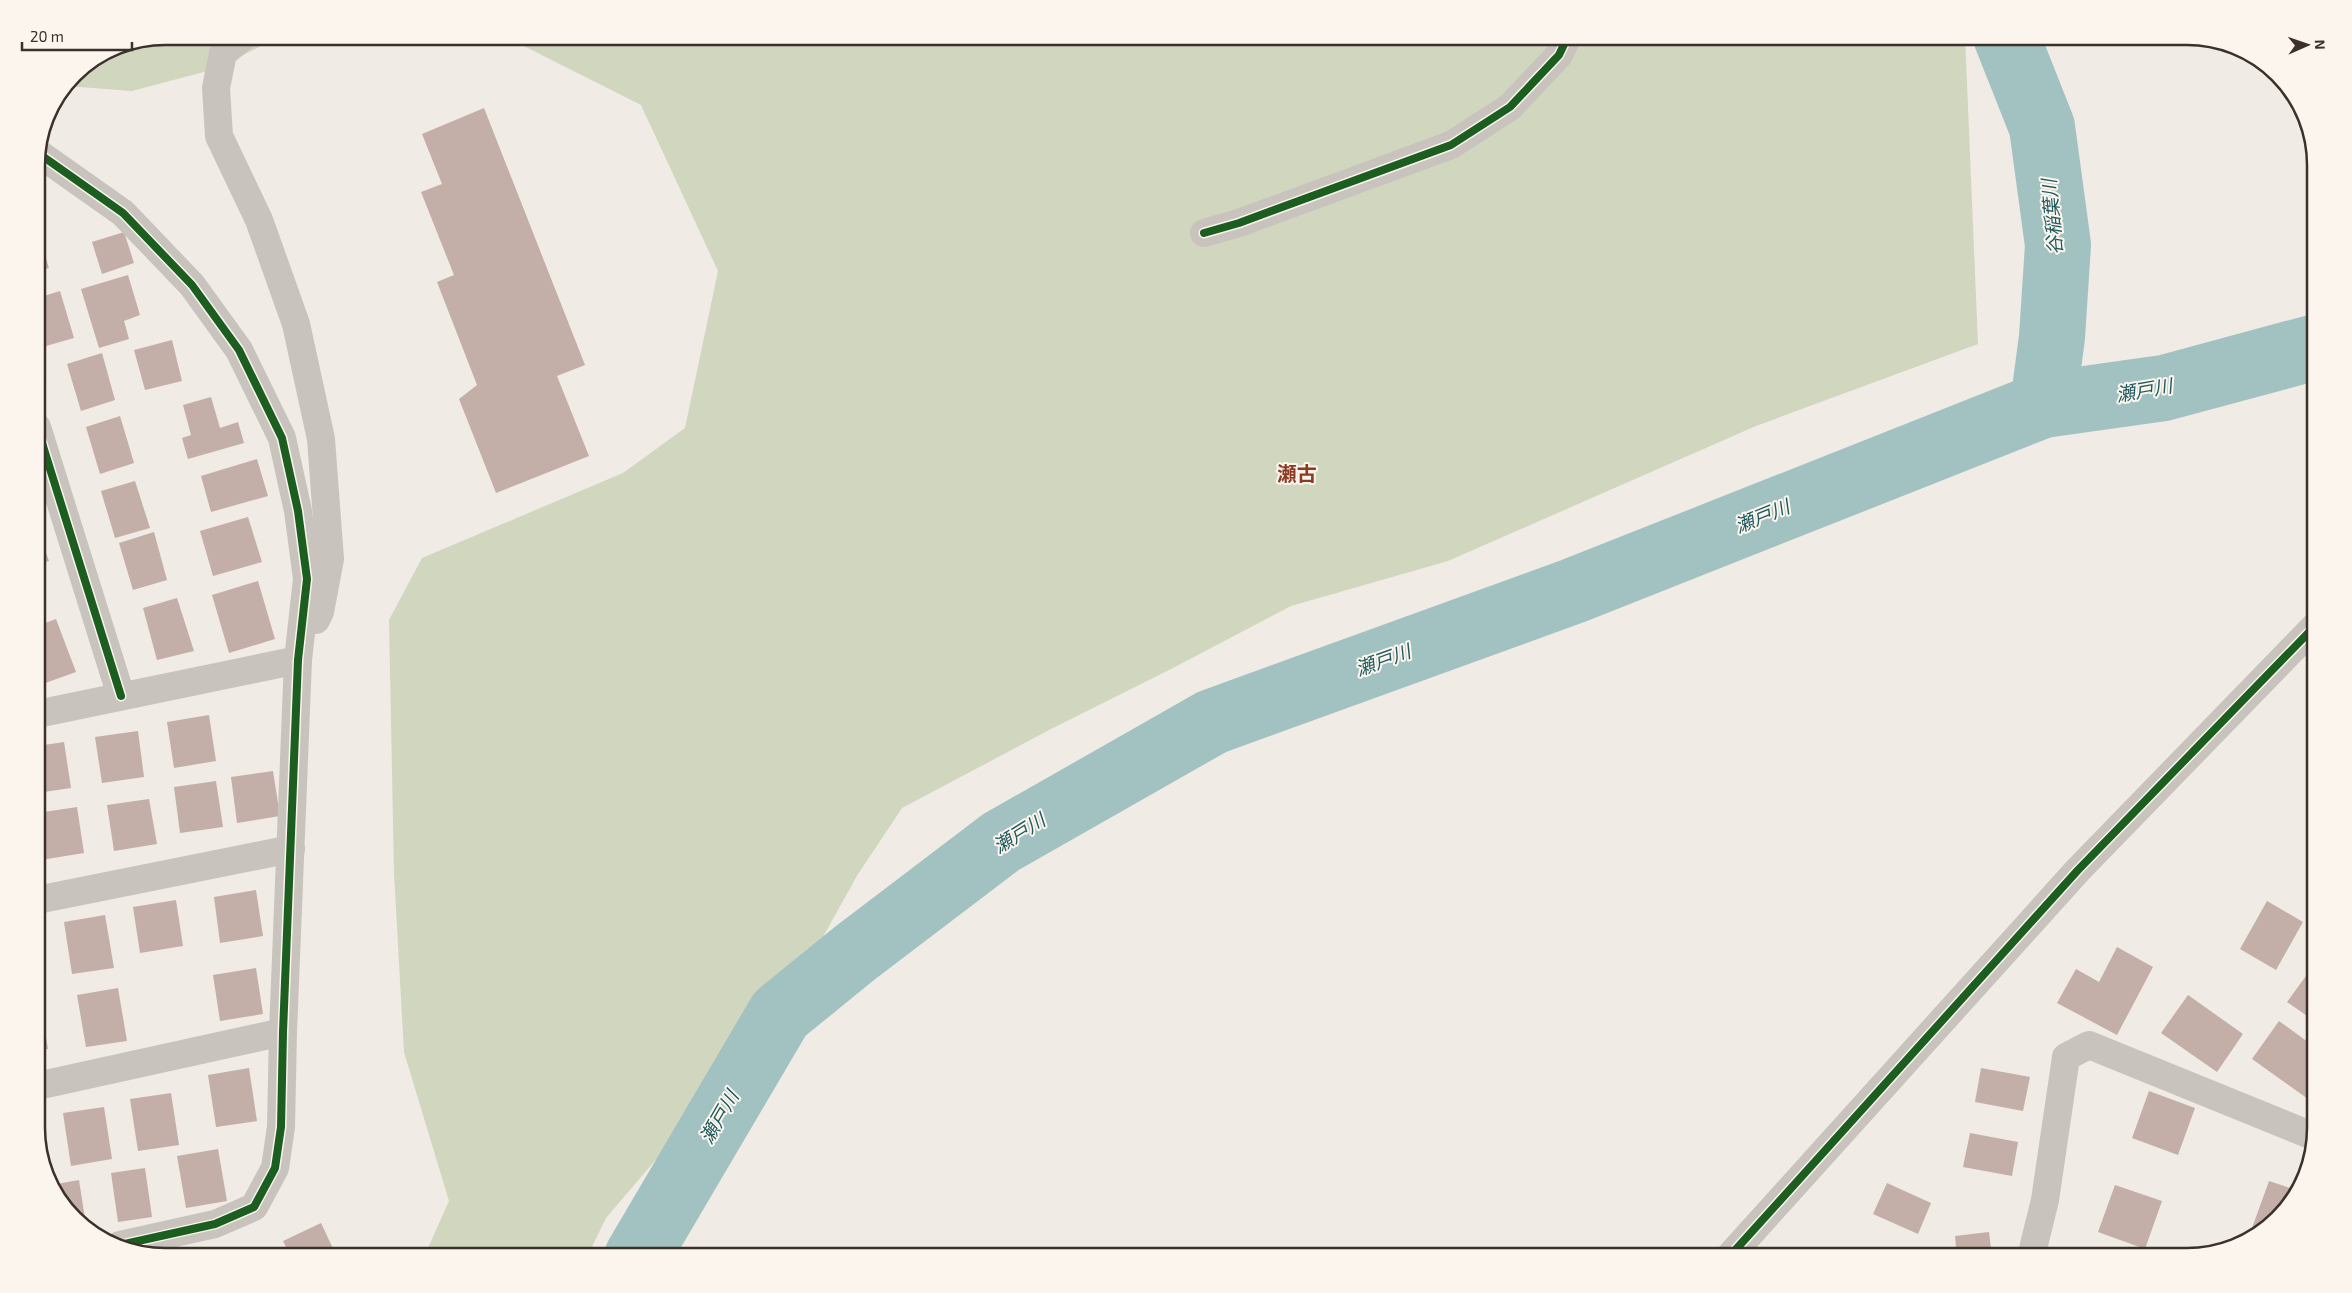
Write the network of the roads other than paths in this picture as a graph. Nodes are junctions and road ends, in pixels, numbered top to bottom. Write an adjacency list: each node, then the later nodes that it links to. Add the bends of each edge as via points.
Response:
1 (233, 45): 7 (street, via 223,53 216,88 219,136 259,220 296,324 321,439 330,559 320,612)
2 (1564, 45): 4 (street, via 1559,55 1510,107 1451,145)
3 (45, 158): 7 (street, via 123,213 192,284 239,350 282,438 298,511 307,579)
4 (1204, 233)
5 (45, 455): 8 (street)
6 (2307, 634): 16 (street, via 2078,870)
7 (298, 660): 8 (street); 10 (street)
8 (121, 696): 9 (street)
9 (45, 712)
10 (291, 849): 11 (street); 12 (street)
11 (45, 898)
12 (283, 1032): 13 (street); 15 (street, via 281,1127 275,1168 254,1207 215,1224)
13 (45, 1084)
14 (2307, 1133): 17 (street, via 2088,1045 2066,1058 2045,1200)
15 (130, 1243)
16 (1737, 1248)
17 (2033, 1248)

